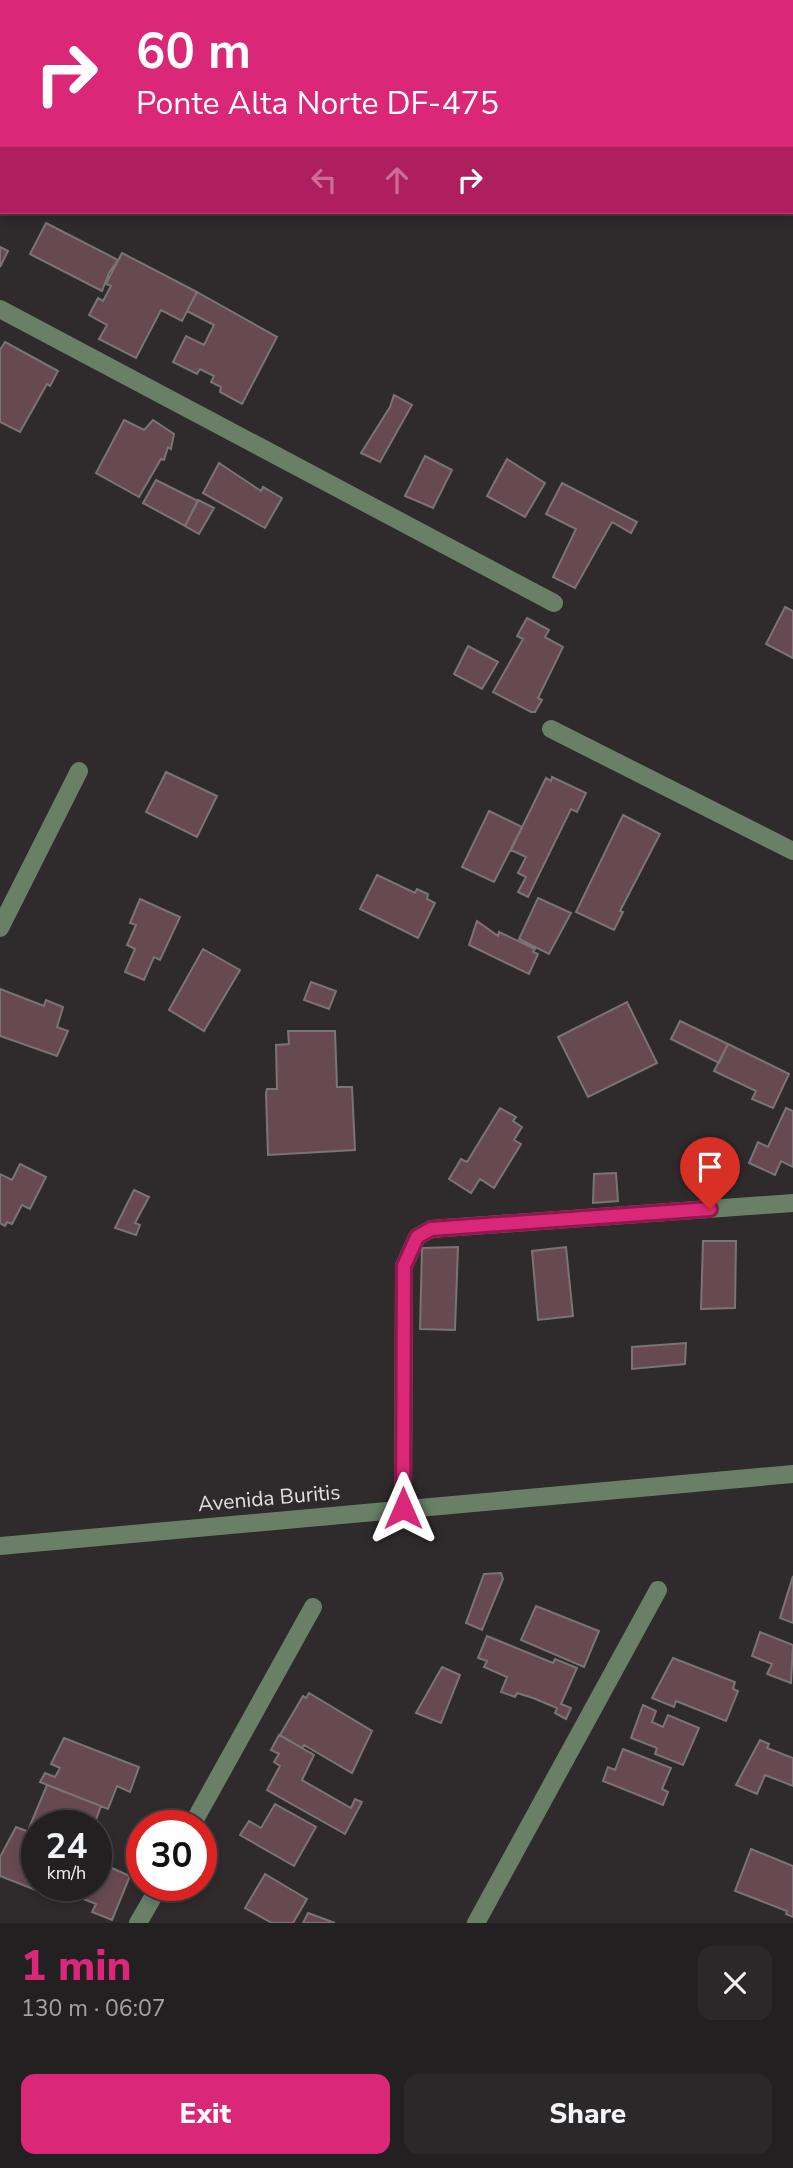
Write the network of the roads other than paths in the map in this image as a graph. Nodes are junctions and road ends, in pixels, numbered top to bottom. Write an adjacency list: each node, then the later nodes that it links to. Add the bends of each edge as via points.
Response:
1 (0, 309): 2 (street)
2 (554, 603)
3 (551, 729): 5 (street)
4 (79, 771): 6 (street)
5 (793, 851)
6 (0, 928)
7 (793, 1203): 9 (street, via 431,1229 417,1237 404,1266)
8 (793, 1475): 9 (street, Avenida Buritis)
9 (403, 1508): 10 (street, Avenida Buritis)
10 (0, 1546)
11 (658, 1590): 16 (street)
12 (313, 1608): 13 (street)
13 (200, 1810)
14 (151, 1901): 15 (street)
15 (138, 1923)
16 (476, 1923)

